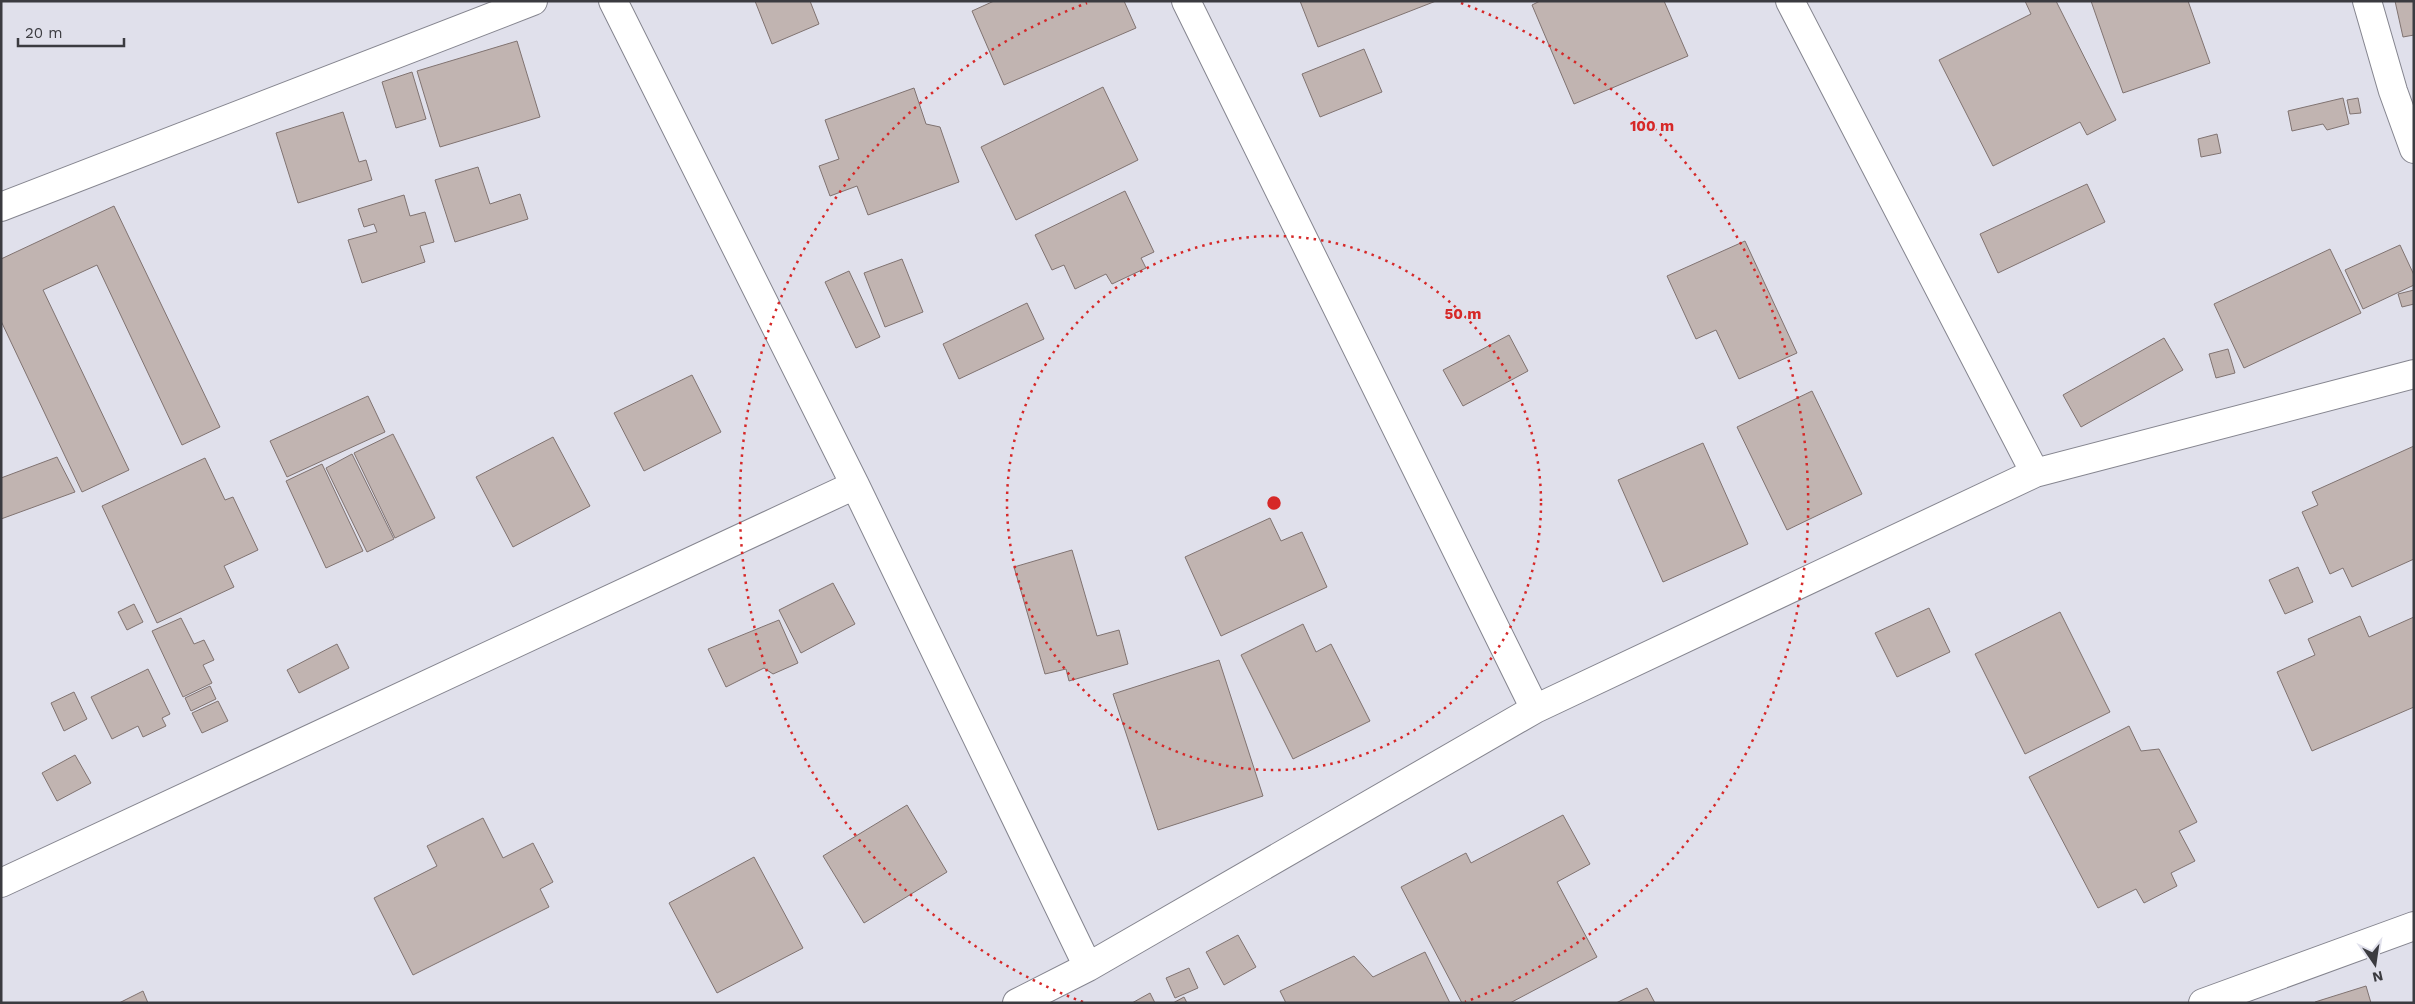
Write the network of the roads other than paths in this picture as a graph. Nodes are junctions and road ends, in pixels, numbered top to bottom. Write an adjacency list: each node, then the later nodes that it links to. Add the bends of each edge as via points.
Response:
1 (533, 1): 7 (street)
2 (613, 1): 10 (street)
3 (1186, 1): 11 (street)
4 (1790, 1): 9 (street)
5 (2367, 1): 6 (street)
6 (2414, 149)
7 (1, 207)
8 (2414, 374): 9 (street)
9 (2035, 473): 11 (street)
10 (855, 484): 12 (street); 14 (street)
11 (1535, 709): 14 (street)
12 (1, 883)
13 (2411, 929): 16 (street)
14 (1088, 967): 15 (street)
15 (1017, 1003)
16 (2202, 1003)

